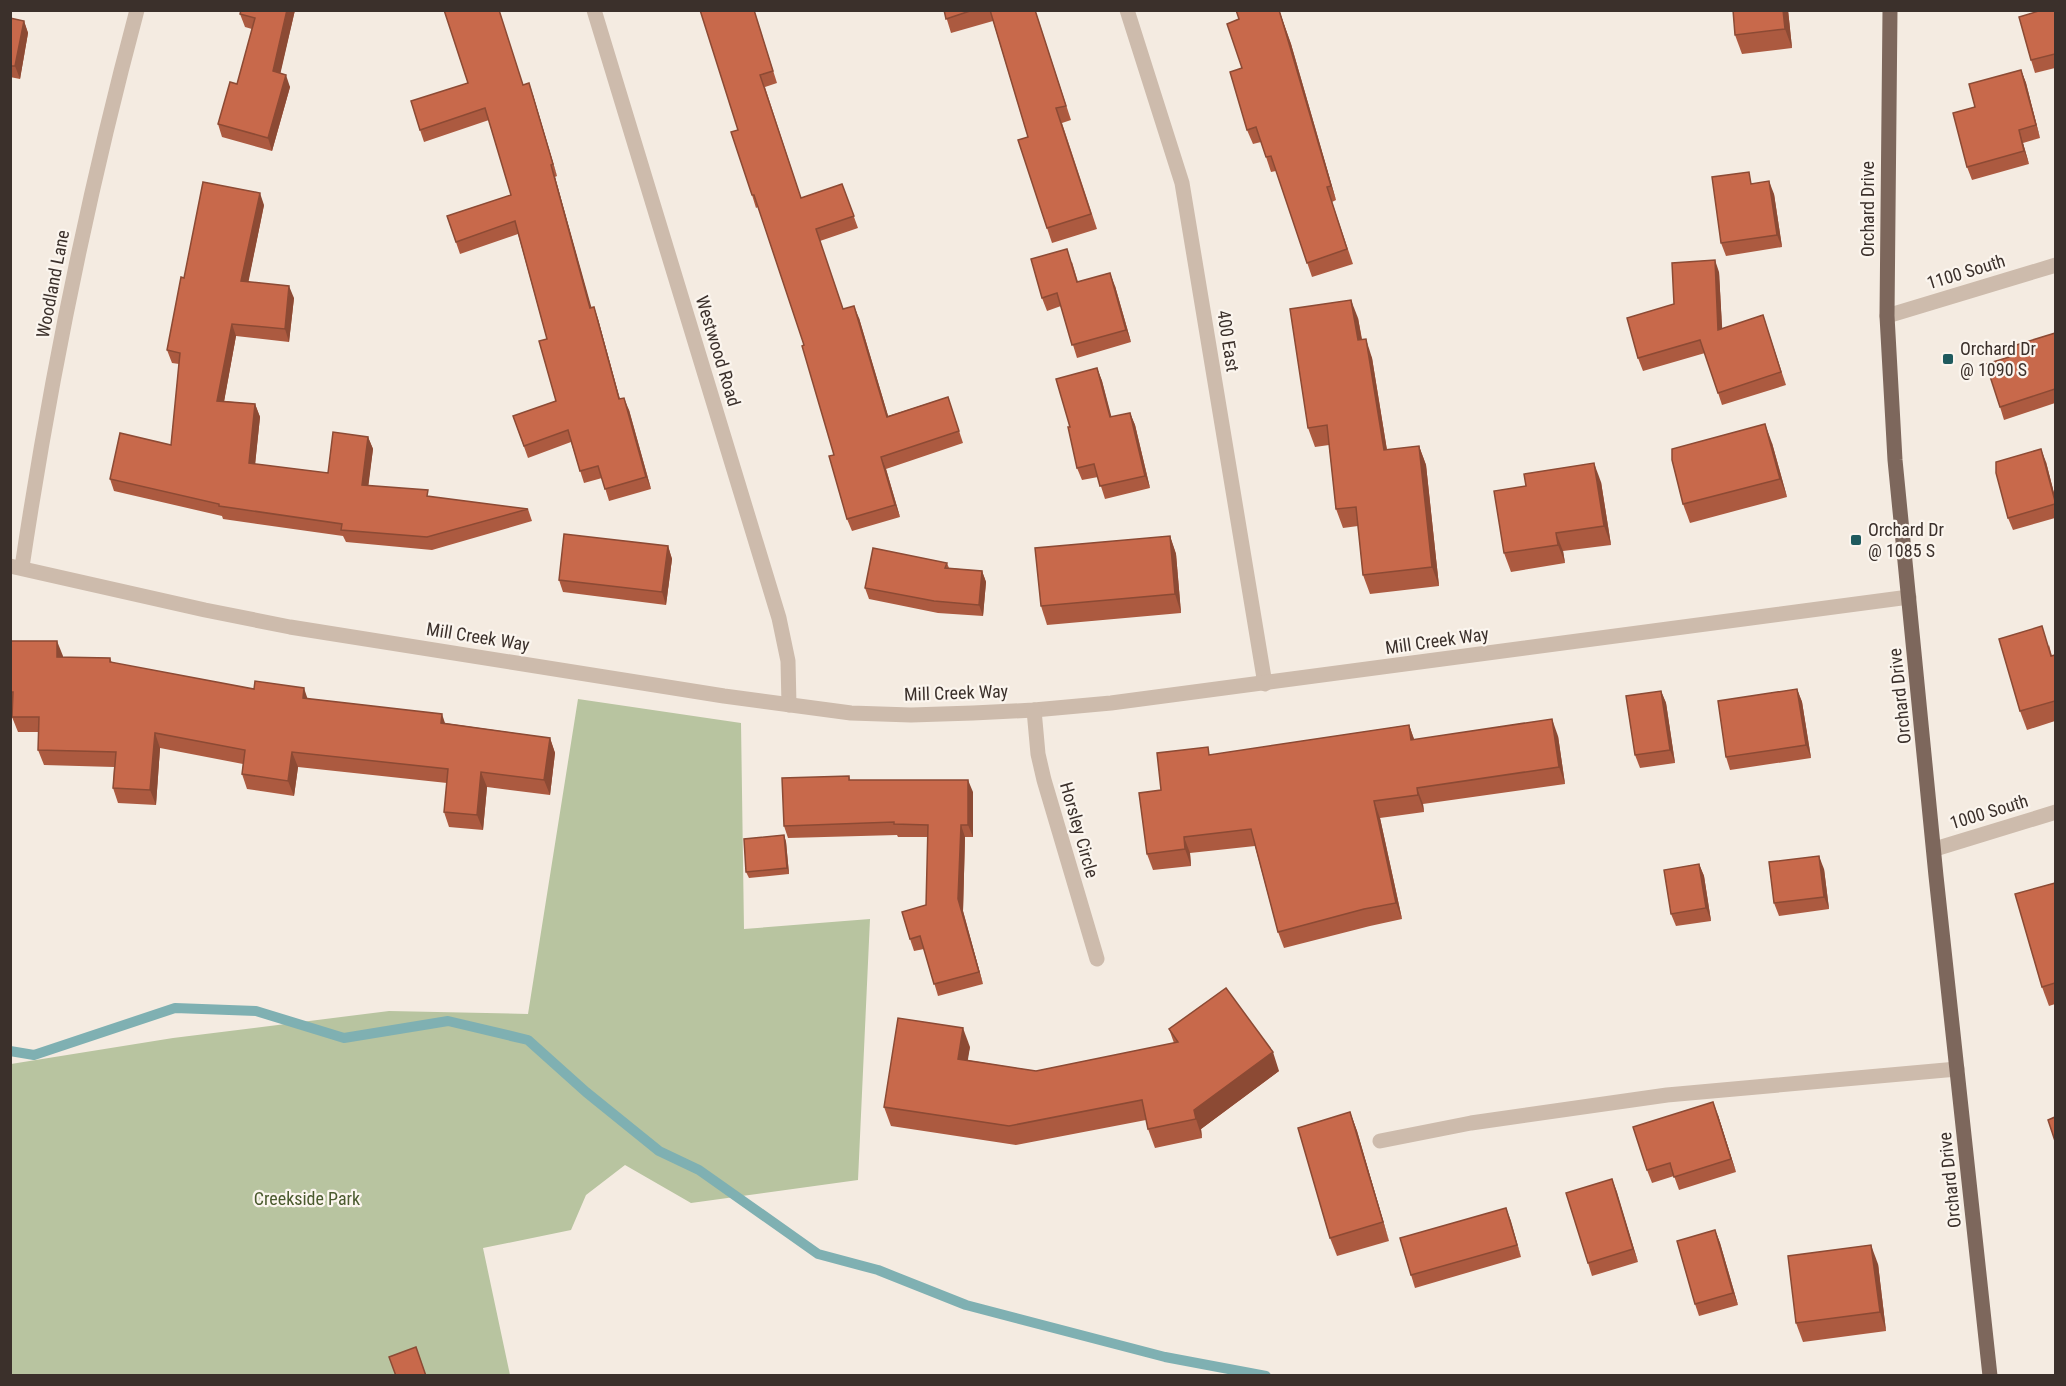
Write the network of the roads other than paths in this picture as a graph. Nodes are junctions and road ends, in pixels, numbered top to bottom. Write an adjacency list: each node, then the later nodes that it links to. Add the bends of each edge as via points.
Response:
1 (137, 10): 7 (street, Woodland Lane, via 82,237)
2 (594, 10): 10 (street, Westwood Road, via 779,618 788,661)
3 (1127, 10): 9 (street, 400 East, via 1182,183)
4 (1890, 10): 6 (main road, Orchard Drive)
5 (2055, 265): 6 (street, 1100 South)
6 (1887, 315): 8 (main road, Orchard Drive, via 1895,460)
7 (16, 567): 10 (street, Mill Creek Way, via 290,627)
8 (1909, 597): 9 (street, Mill Creek Way); 13 (main road, Orchard Drive)
9 (1264, 684): 11 (street, Mill Creek Way)
10 (789, 705): 11 (street, Mill Creek Way, via 911,715)
11 (1034, 710): 14 (street, Horsley Circle, via 1044,780)
12 (2055, 812): 13 (street, 1000 South)
13 (1935, 849): 15 (main road, Orchard Drive)
14 (1097, 959)
15 (1957, 1069): 16 (street, via 1667,1095 1471,1123); 17 (main road, Orchard Drive)
16 (1380, 1141)
17 (1990, 1376)

